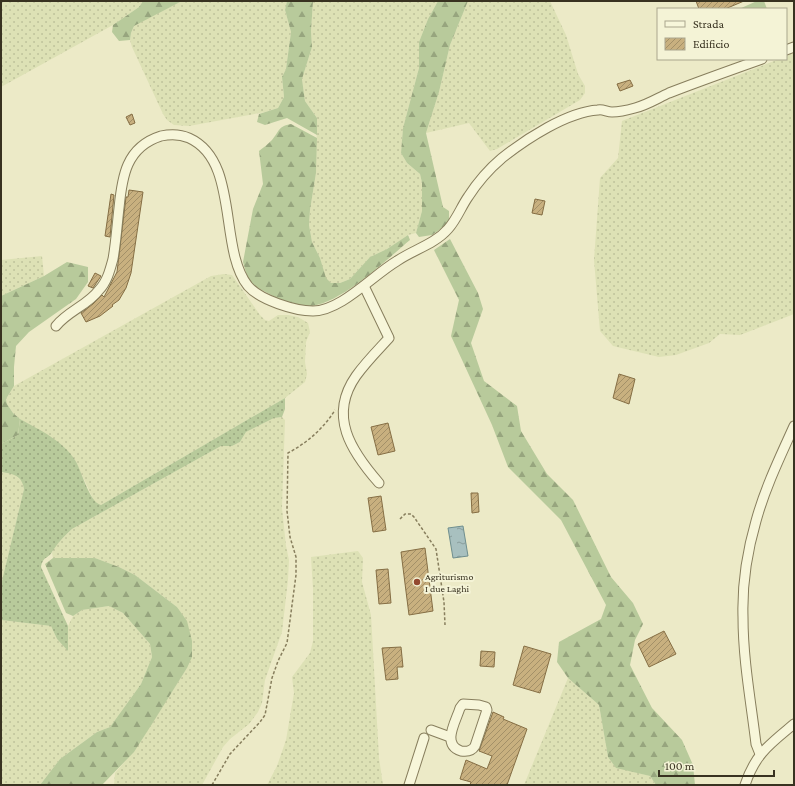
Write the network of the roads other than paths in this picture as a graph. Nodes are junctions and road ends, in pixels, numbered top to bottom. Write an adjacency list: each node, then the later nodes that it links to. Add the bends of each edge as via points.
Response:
1 (759, 60): 2 (street, via 637,108 613,112 600,109 553,124 496,164 473,190 453,222 442,234 394,262)
2 (364, 286): 3 (street, via 338,303 312,311 284,305 254,292 246,282 237,262 224,192 212,161 204,150 190,139 179,135 167,135 142,146 126,168 121,188 113,259 104,284 96,294); 5 (street, via 388,338 356,376 345,401 343,424 354,451)
3 (56, 326)
4 (794, 426): 10 (street, via 760,508 752,536 745,579 744,645 756,744)
5 (378, 483)
6 (794, 724): 10 (street)
7 (431, 730): 8 (street)
8 (450, 737): 8 (street, via 455,748 466,752 472,750 487,713 486,707 463,704)
9 (424, 738): 11 (street)
10 (760, 754): 12 (street)
11 (409, 785)
12 (745, 785)

